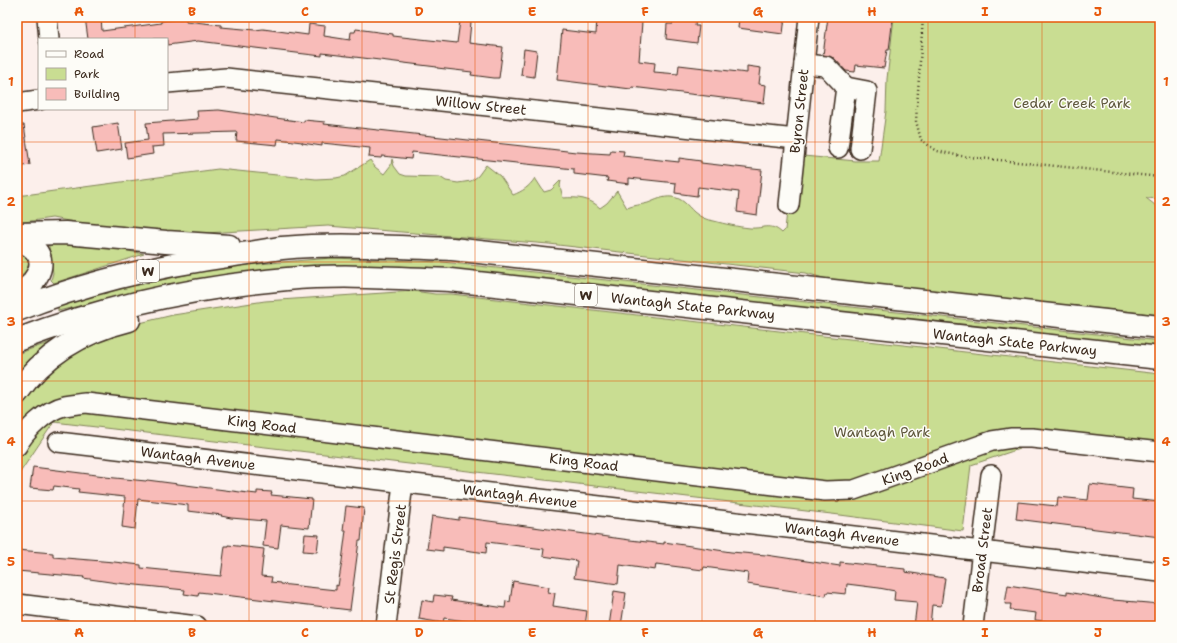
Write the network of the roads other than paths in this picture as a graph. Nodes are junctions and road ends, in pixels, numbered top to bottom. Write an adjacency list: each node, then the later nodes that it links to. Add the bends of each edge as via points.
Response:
1 (47, 17): 3 (street)
2 (809, 17): 4 (street, Byron Street)
3 (49, 38)
4 (804, 64): 6 (street, via 826,66); 9 (street, Byron Street)
5 (168, 83): 9 (street, Willow Street, via 226,78)
6 (846, 87): 10 (street); 11 (street, via 867,91)
7 (38, 100): 8 (street)
8 (17, 104)
9 (796, 139): 12 (street, Byron Street)
10 (838, 148)
11 (860, 149)
12 (789, 205)
13 (17, 234): 15 (highway, via 65,233 166,242)
14 (17, 242): 17 (highway, via 32,247 38,253 41,263 40,273 29,287)
15 (282, 248): 18 (highway, W, via 198,260 123,276 41,300); 19 (highway, W, via 362,246 452,249)
16 (288, 279): 20 (highway, Wantagh State Parkway / W, via 206,289 132,303); 21 (highway, Wantagh State Parkway / W, via 362,276 450,280); 22 (highway, via 110,325 80,337 50,357 25,381)
17 (17, 293)
18 (17, 310)
19 (1160, 327)
20 (17, 340)
21 (1160, 358)
22 (17, 393)
23 (58, 442): 27 (street, Wantagh Avenue)
24 (17, 446): 25 (street, King Road, via 22,436 42,417 62,406 86,403 824,491 854,490 992,441 1012,438)
25 (1160, 452)
26 (991, 475): 28 (street, Broad Street)
27 (403, 483): 28 (street, Wantagh Avenue); 32 (street, St Regis Street)
28 (982, 551): 29 (street, Wantagh Avenue); 33 (street, Broad Street)
29 (1160, 572)
30 (17, 604): 31 (street)
31 (197, 626)
32 (386, 626)
33 (973, 626)

